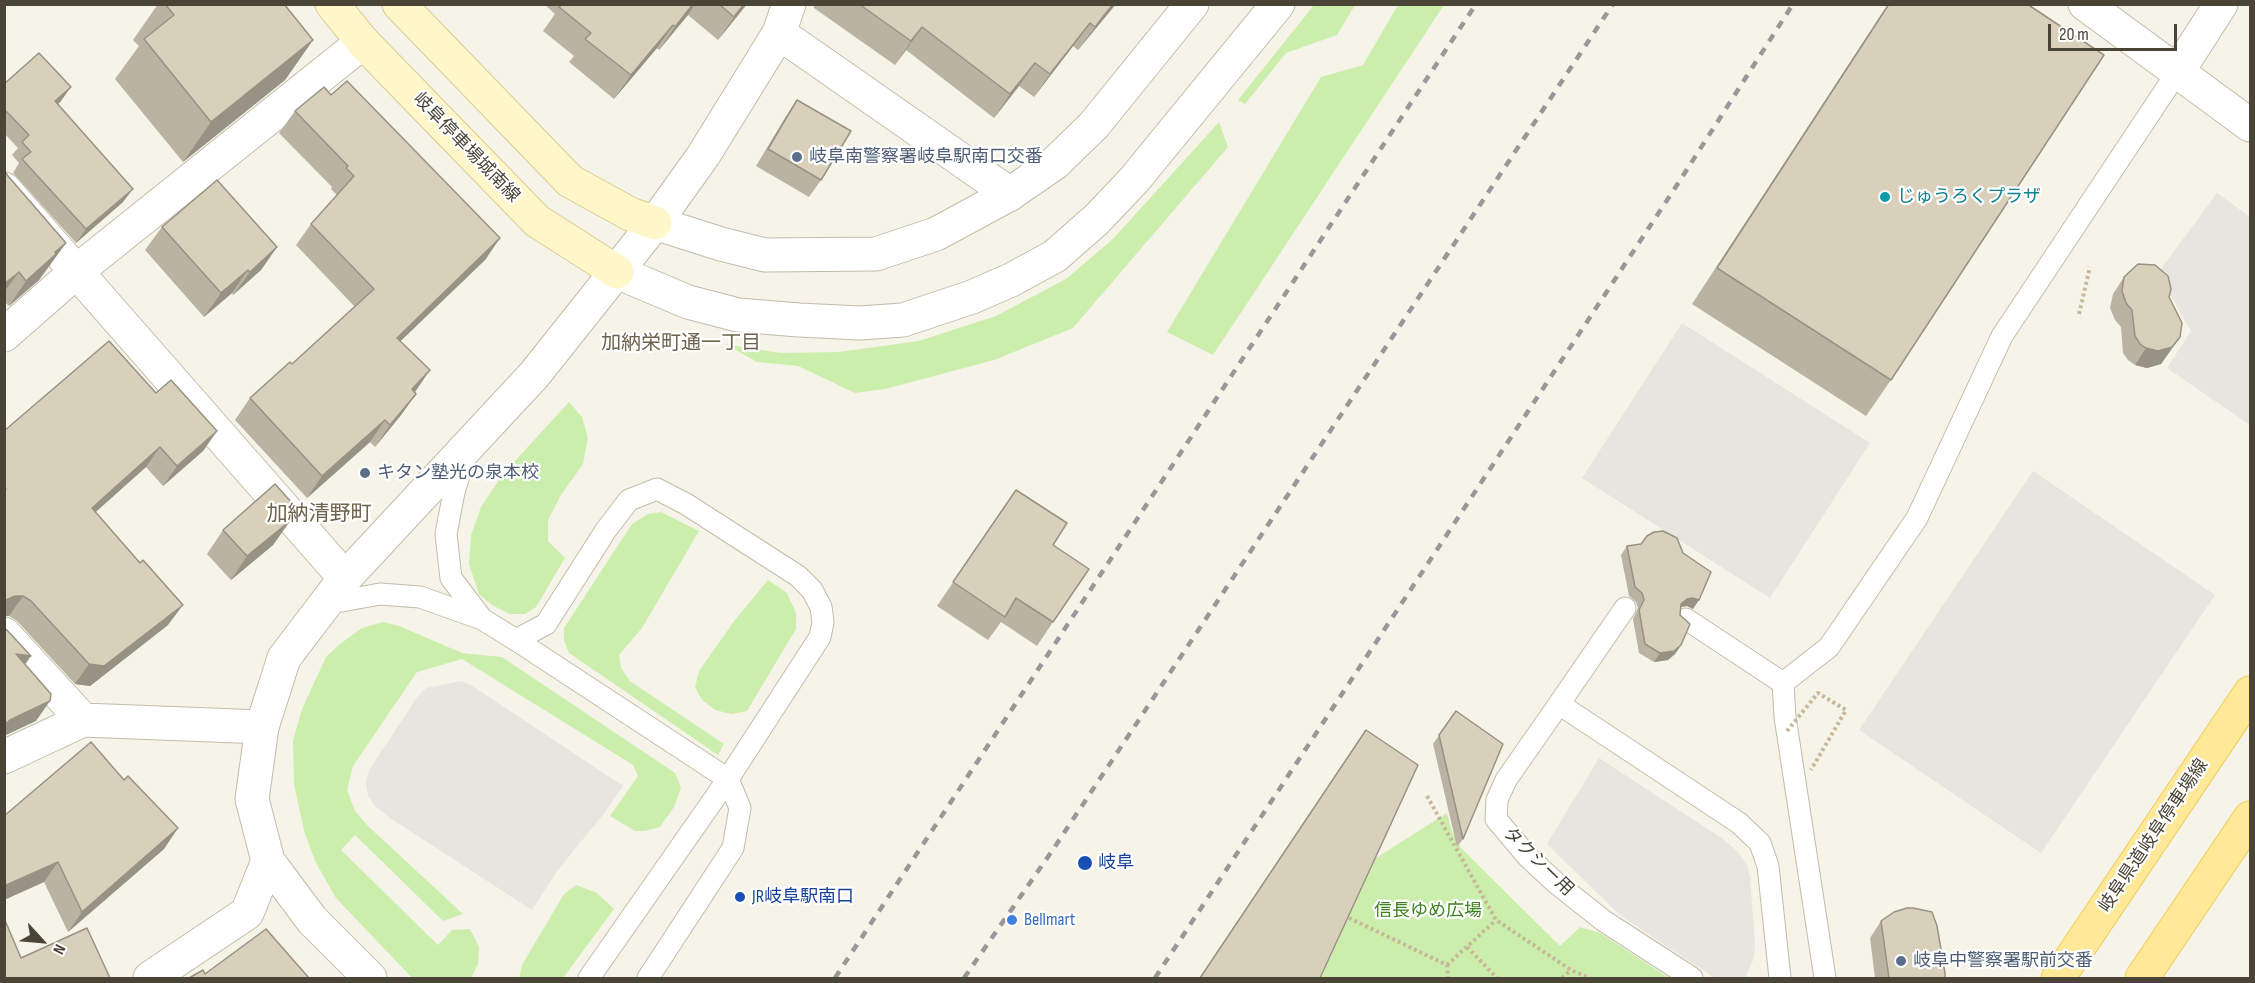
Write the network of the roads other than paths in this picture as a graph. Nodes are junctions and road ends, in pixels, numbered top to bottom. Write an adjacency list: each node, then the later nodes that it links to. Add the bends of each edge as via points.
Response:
1 (332, 4): 8 (main road, 岐阜停車場城南線)
2 (399, 4): 13 (main road, via 570,181 630,214)
3 (1192, 4): 12 (street, via 1094,125 1055,163)
4 (1278, 4): 15 (street, via 1134,180 1097,219 1055,256 972,297 903,320 799,320 738,315 688,302)
5 (2085, 4): 9 (street)
6 (2221, 4): 9 (street)
7 (784, 19): 12 (street); 13 (street, via 703,156)
8 (363, 42): 14 (street); 15 (main road, 岐阜停車場城南線, via 537,221)
9 (2178, 71): 10 (street); 25 (lane, via 2002,336 1917,518 1829,647)
10 (2250, 125)
11 (4, 189): 14 (street)
12 (1010, 194): 13 (street, via 936,234 876,254 765,255)
13 (655, 223): 15 (street)
14 (77, 271): 16 (street); 18 (street)
15 (616, 272): 17 (street, via 534,375)
16 (4, 335)
17 (469, 444): 18 (street); 21 (lane, via 446,534 451,578)
18 (345, 578): 19 (street)
19 (325, 604): 21 (lane, via 380,594 420,597); 29 (street, via 284,658)
20 (1625, 608): 27 (lane)
21 (482, 619): 24 (lane)
22 (1686, 619): 25 (lane)
23 (4, 634): 28 (street)
24 (516, 640): 31 (lane); 31 (lane, via 546,624 629,500 657,489 798,576 821,607 820,638)
25 (1783, 683): 40 (lane)
26 (2250, 693): 41 (main road, 岐阜県道岐阜停車場線)
27 (1559, 704): 38 (lane, タクシー用, via 1506,780 1497,800 1496,819 1527,857 1556,883 1604,921); 39 (lane, via 1738,823 1760,843 1768,866)
28 (83, 720): 29 (street); 30 (street)
29 (262, 727): 33 (street, via 252,799)
30 (4, 757)
31 (729, 779): 36 (lane); 37 (lane, via 740,808 734,848)
32 (2250, 818): 42 (main road)
33 (268, 861): 34 (street, via 247,913); 35 (street, via 312,920)
34 (150, 978)
35 (370, 978)
36 (589, 978)
37 (648, 978)
38 (1692, 978)
39 (1780, 978)
40 (1825, 978)
41 (2058, 978)
42 (2142, 978)

